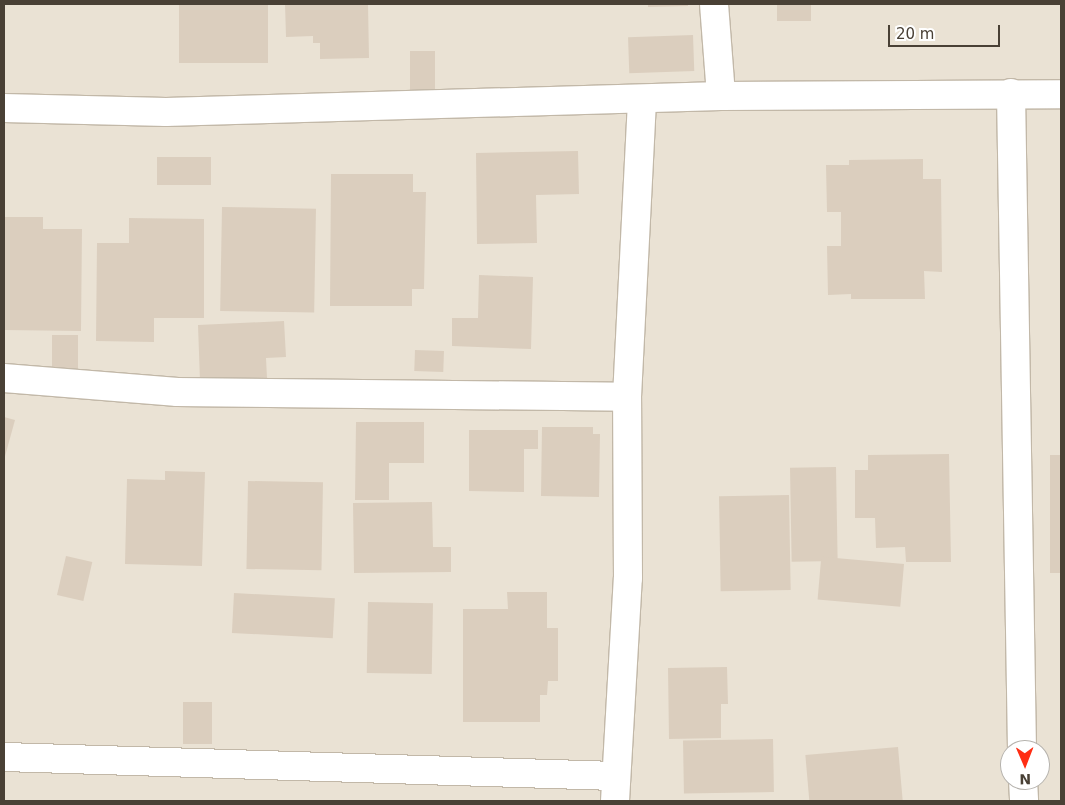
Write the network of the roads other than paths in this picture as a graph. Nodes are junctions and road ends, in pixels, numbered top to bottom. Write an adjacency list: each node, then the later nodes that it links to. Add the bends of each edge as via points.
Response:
1 (714, 4): 4 (street)
2 (1011, 93): 3 (street); 4 (street); 9 (street)
3 (1061, 94)
4 (720, 96): 5 (street)
5 (642, 99): 6 (street, via 166,112); 8 (street)
6 (4, 108)
7 (4, 378): 8 (street, via 177,392)
8 (627, 397): 11 (street, via 628,578)
9 (1022, 740)
10 (4, 757): 11 (street)
11 (616, 789)

